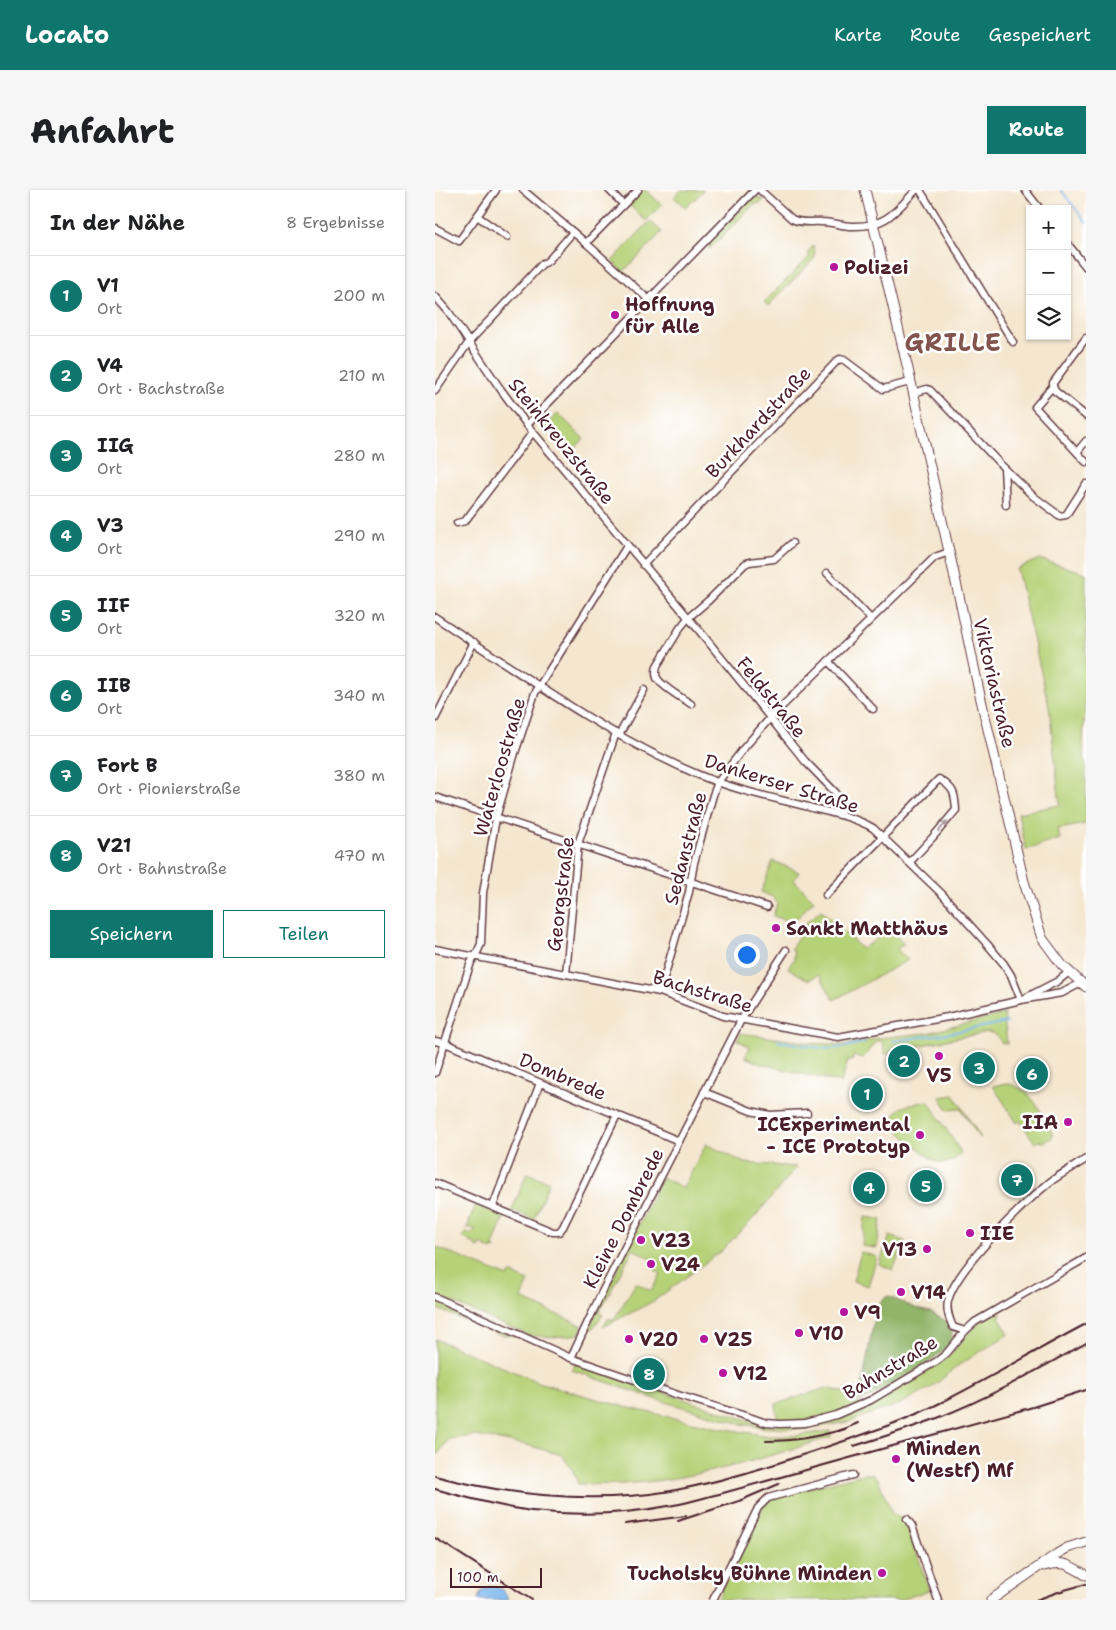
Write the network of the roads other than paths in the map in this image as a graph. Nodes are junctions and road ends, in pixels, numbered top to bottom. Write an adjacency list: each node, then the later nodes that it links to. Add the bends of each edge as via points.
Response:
1 (496, 190): 12 (street)
2 (523, 190): 15 (street)
3 (609, 190): 10 (street)
4 (638, 190): 10 (street)
5 (755, 190): 21 (street)
6 (760, 190): 13 (street, via 798,222 853,226)
7 (865, 190): 13 (main road)
8 (918, 190): 13 (street, via 893,215); 24 (street)
9 (1025, 190): 11 (street)
10 (623, 204): 17 (street)
11 (1037, 205)
12 (477, 216): 14 (street, via 459,240); 16 (street)
13 (872, 224): 25 (main road, Viktoriastraße)
14 (435, 228)
15 (573, 232): 17 (street); 23 (street)
16 (507, 237)
17 (586, 243): 21 (street)
18 (1071, 248): 19 (street)
19 (1086, 267)
20 (435, 296): 23 (street, Steinkreuzstraße)
21 (648, 299): 30 (street)
22 (1086, 338): 26 (street)
23 (469, 342): 27 (street); 30 (street, Steinkreuzstraße)
24 (1013, 342)
25 (910, 382): 28 (main road, Viktoriastraße); 42 (street, Burkhardstraße, via 883,389 844,360 837,361)
26 (1053, 386): 29 (street); 33 (street, via 1035,410)
27 (435, 391)
28 (913, 393): 35 (street, via 931,390); 41 (main road, Viktoriastraße)
29 (1086, 416)
30 (527, 425): 31 (street, Steinkreuzstraße)
31 (533, 432): 38 (street, via 465,521); 40 (street, Steinkreuzstraße)
32 (1086, 441): 33 (street)
33 (1077, 452): 34 (street)
34 (1086, 462)
35 (1004, 468): 36 (street, via 1033,496 1062,517); 37 (street)
36 (1086, 484)
37 (1006, 505)
38 (457, 523)
39 (792, 544): 46 (street, via 774,559 745,564)
40 (627, 546): 42 (street, Steinkreuzstraße); 50 (street, Waterloostraße)
41 (949, 552): 47 (street, Sedanstraße, via 935,557); 70 (main road, Viktoriastraße, via 1024,882 1043,938)
42 (643, 566): 44 (street, Steinkreuzstraße)
43 (827, 573): 47 (street)
44 (672, 599): 46 (street, Feldstraße)
45 (435, 617): 48 (street, Dankerser Straße)
46 (688, 618): 52 (street, via 655,672 661,683); 54 (street, Feldstraße)
47 (871, 619): 49 (street, Sedanstraße)
48 (474, 642): 50 (street, Dankerser Straße); 55 (street)
49 (828, 661): 53 (street); 54 (street, Sedanstraße)
50 (539, 685): 56 (street, Dankerser Straße); 60 (street, Waterloostraße)
51 (644, 690): 56 (street, Georgstraße)
52 (691, 704)
53 (873, 709)
54 (770, 718): 57 (street, Sedanstraße); 59 (street, Feldstraße, via 814,772 837,793 841,800)
55 (435, 719)
56 (617, 734): 57 (street, Dankerser Straße); 62 (street, Georgstraße)
57 (718, 782): 59 (street, Dankerser Straße); 64 (street, Sedanstraße)
58 (435, 797): 60 (street)
59 (841, 815): 61 (street, Dankerser Straße, via 873,828)
60 (496, 818): 62 (street); 69 (street, Waterloostraße, via 483,893 481,944)
61 (883, 837): 63 (street, Dankerser Straße); 63 (street, one-way to 61, via 956,810 950,785 939,779); 65 (street)
62 (578, 844): 64 (street); 71 (street, Georgstraße)
63 (910, 862): 74 (street, Dankerser Straße, via 1004,964)
64 (691, 882): 66 (street); 73 (street, Sedanstraße)
65 (826, 895)
66 (767, 907)
67 (435, 949): 69 (street, Bachstraße)
68 (786, 950): 75 (street, Kleine Dombrede)
69 (475, 957): 71 (street, Bachstraße); 77 (street, Waterloostraße)
70 (1069, 972): 72 (main road, Viktoriastraße); 74 (street, Bachstraße)
71 (567, 974): 73 (street, Bachstraße)
72 (1083, 985): 74 (street, Bachstraße, via 1062,993)
73 (660, 992): 75 (street, Bachstraße)
74 (1021, 1000): 75 (street, Bachstraße, via 838,1037)
75 (741, 1020): 80 (street, Kleine Dombrede)
76 (435, 1041): 77 (street, Dombrede)
77 (445, 1043): 78 (street, Waterloostraße); 79 (street, Dombrede)
78 (435, 1073)
79 (541, 1083): 82 (street, Dombrede); 86 (street)
80 (704, 1092): 81 (street, via 770,1115); 83 (street, Kleine Dombrede)
81 (807, 1113)
82 (617, 1115): 83 (street, Dombrede); 86 (street, via 559,1232)
83 (679, 1141): 92 (street, Kleine Dombrede)
84 (1086, 1159): 89 (street, via 1039,1192 966,1268 948,1300 948,1316)
85 (435, 1183): 86 (street)
86 (493, 1206)
87 (1086, 1258): 90 (street, Bahnstraße, via 989,1313)
88 (435, 1297): 92 (street, Bahnstraße)
89 (953, 1327): 90 (street); 91 (street)
90 (965, 1331): 91 (street, Bahnstraße)
91 (955, 1343): 92 (street, Bahnstraße, via 937,1361 871,1400 836,1415 805,1423 765,1423)
92 (571, 1358)
93 (853, 1475): 100 (street, via 768,1498 757,1508)
94 (907, 1519): 101 (street)
95 (1086, 1542): 96 (main road)
96 (1074, 1547): 97 (main road, via 1066,1557); 98 (main road, via 1067,1548)
97 (1069, 1566): 98 (main road, via 1058,1562); 99 (main road)
98 (1039, 1568): 102 (main road)
99 (1086, 1575)
100 (713, 1600)
101 (938, 1600)
102 (991, 1600)

